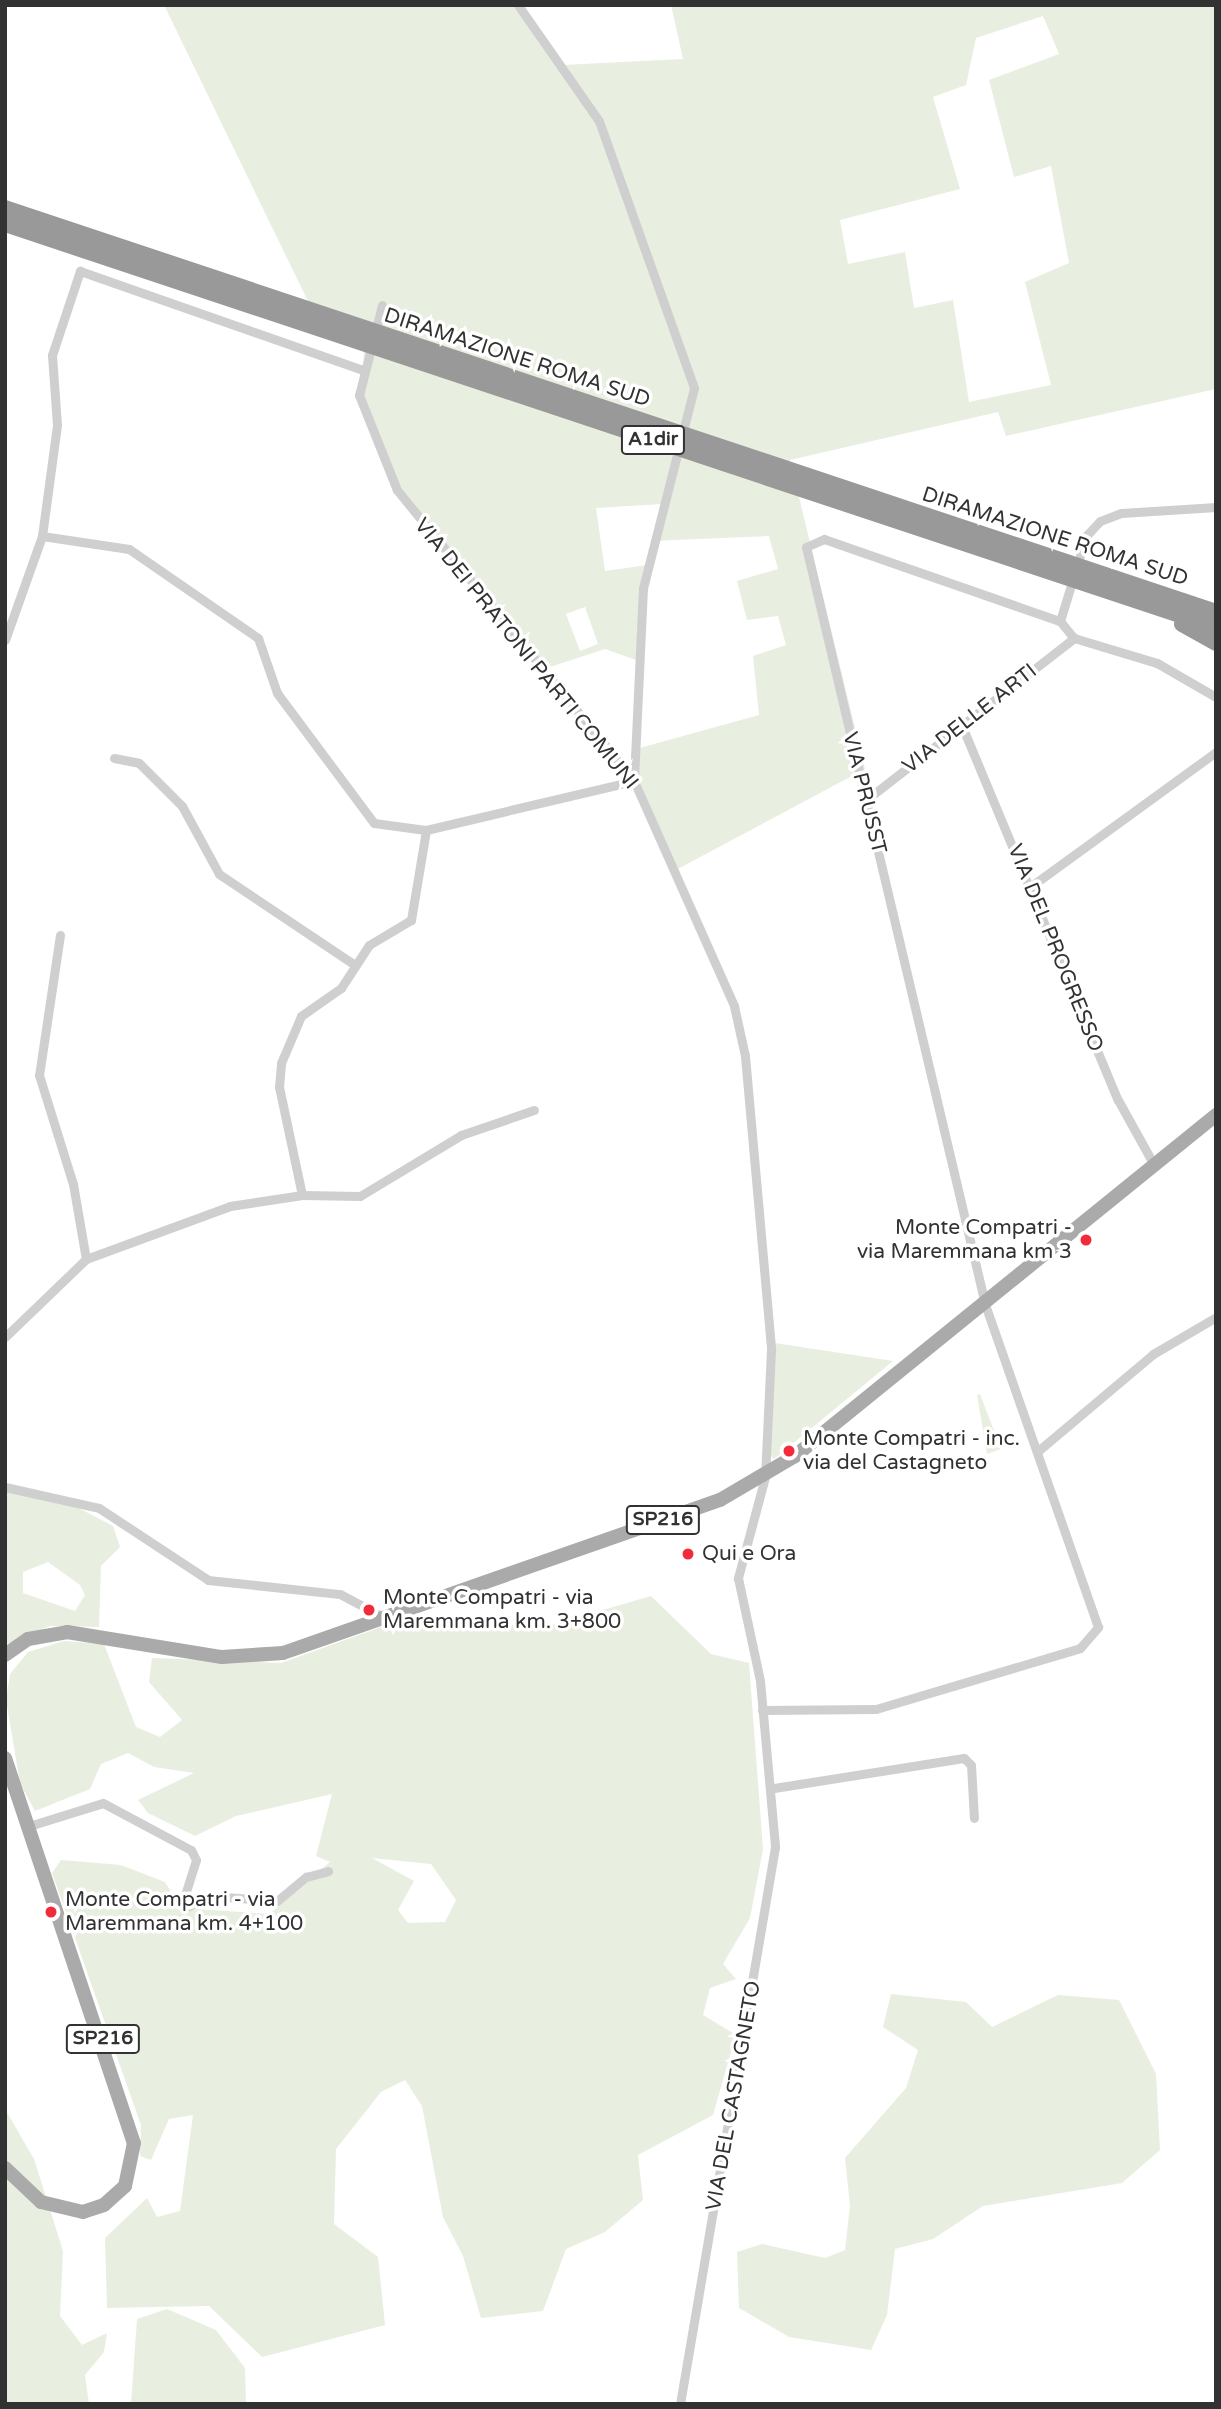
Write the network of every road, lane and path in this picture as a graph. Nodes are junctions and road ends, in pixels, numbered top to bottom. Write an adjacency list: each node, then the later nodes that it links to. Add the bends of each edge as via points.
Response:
1 (518, 5): 23 (street, via 598,121 645,266 693,380 693,408 670,476 643,589)
2 (5, 208): 5 (highway, DIRAMAZIONE ROMA SUD / A1dir)
3 (5, 224): 5 (highway, DIRAMAZIONE ROMA SUD / A1dir)
4 (382, 305): 7 (street)
5 (366, 337): 6 (highway, DIRAMAZIONE ROMA SUD / A1dir)
6 (383, 343): 10 (highway, DIRAMAZIONE ROMA SUD / A1dir); 12 (highway, DIRAMAZIONE ROMA SUD / A1dir)
7 (362, 370): 9 (street, via 80,271 52,355 57,425); 23 (street, VIA DEI PRATONI PARTI COMUNI, via 362,407 409,510)
8 (1216, 507): 14 (street, via 1121,513 1086,536)
9 (43, 536): 17 (street); 25 (street, via 129,549 253,633 276,693 371,819 386,829)
10 (1166, 595): 11 (highway); 13 (highway, DIRAMAZIONE ROMA SUD / A1dir)
11 (1216, 602)
12 (1153, 607): 15 (highway, DIRAMAZIONE ROMA SUD / A1dir); 18 (highway)
13 (1216, 612)
14 (1060, 621): 16 (street); 24 (street, VIA PRUSST, via 824,539 809,543 808,564)
15 (1216, 627)
16 (1074, 638): 19 (street, via 1157,663); 20 (street, VIA DELLE ARTI)
17 (5, 640)
18 (1216, 643)
19 (1216, 697)
20 (962, 726): 24 (street, VIA DELLE ARTI); 26 (street, VIA DEL PROGRESSO)
21 (1216, 752): 26 (street)
22 (114, 758): 28 (street, via 139,763 179,803 222,876)
23 (634, 781): 25 (street); 38 (street, VIA DEI PRATONI PARTI COMUNI, via 741,1034 768,1286)
24 (866, 800): 34 (street, VIA PRUSST)
25 (426, 830): 28 (street, via 413,916 369,945)
26 (1030, 887): 31 (street, VIA DEL PROGRESSO, via 1118,1100)
27 (60, 934): 33 (street, via 39,1075 73,1184)
28 (355, 965): 32 (street, via 337,991 301,1016 280,1068)
29 (534, 1110): 32 (street, via 461,1135 360,1196)
30 (1216, 1115): 31 (main road, SP216)
31 (1154, 1165): 34 (main road, SP216)
32 (302, 1195): 33 (street, via 224,1208)
33 (86, 1259): 36 (street)
34 (985, 1304): 37 (street, VIA PRUSST); 38 (main road, SP216)
35 (1216, 1317): 37 (street, via 1153,1354)
36 (5, 1337)
37 (1038, 1451): 42 (street, VIA PRUSST, via 1076,1550 1096,1637 1080,1648 876,1709)
38 (765, 1477): 40 (main road, SP216, via 705,1506); 42 (street, VIA DEL CASTAGNETO, via 738,1578)
39 (5, 1487): 40 (street, via 99,1508 208,1580 336,1594)
40 (385, 1618): 41 (main road, SP216, via 261,1657 205,1655 82,1632 38,1636)
41 (5, 1655)
42 (762, 1710): 44 (street, VIA DEL CASTAGNETO)
43 (5, 1758): 46 (main road, SP216)
44 (774, 1788): 45 (street, via 964,1758 971,1765); 49 (street, VIA DEL CASTAGNETO, via 775,1847 761,1944)
45 (974, 1818)
46 (29, 1826): 47 (street, via 103,1802 191,1850 196,1860 187,1907 211,1896 277,1901 306,1877); 48 (main road, SP216, via 125,2104 134,2155 131,2175 114,2198 78,2213 41,2202)
47 (327, 1871)
48 (5, 2168)
49 (680, 2404)

